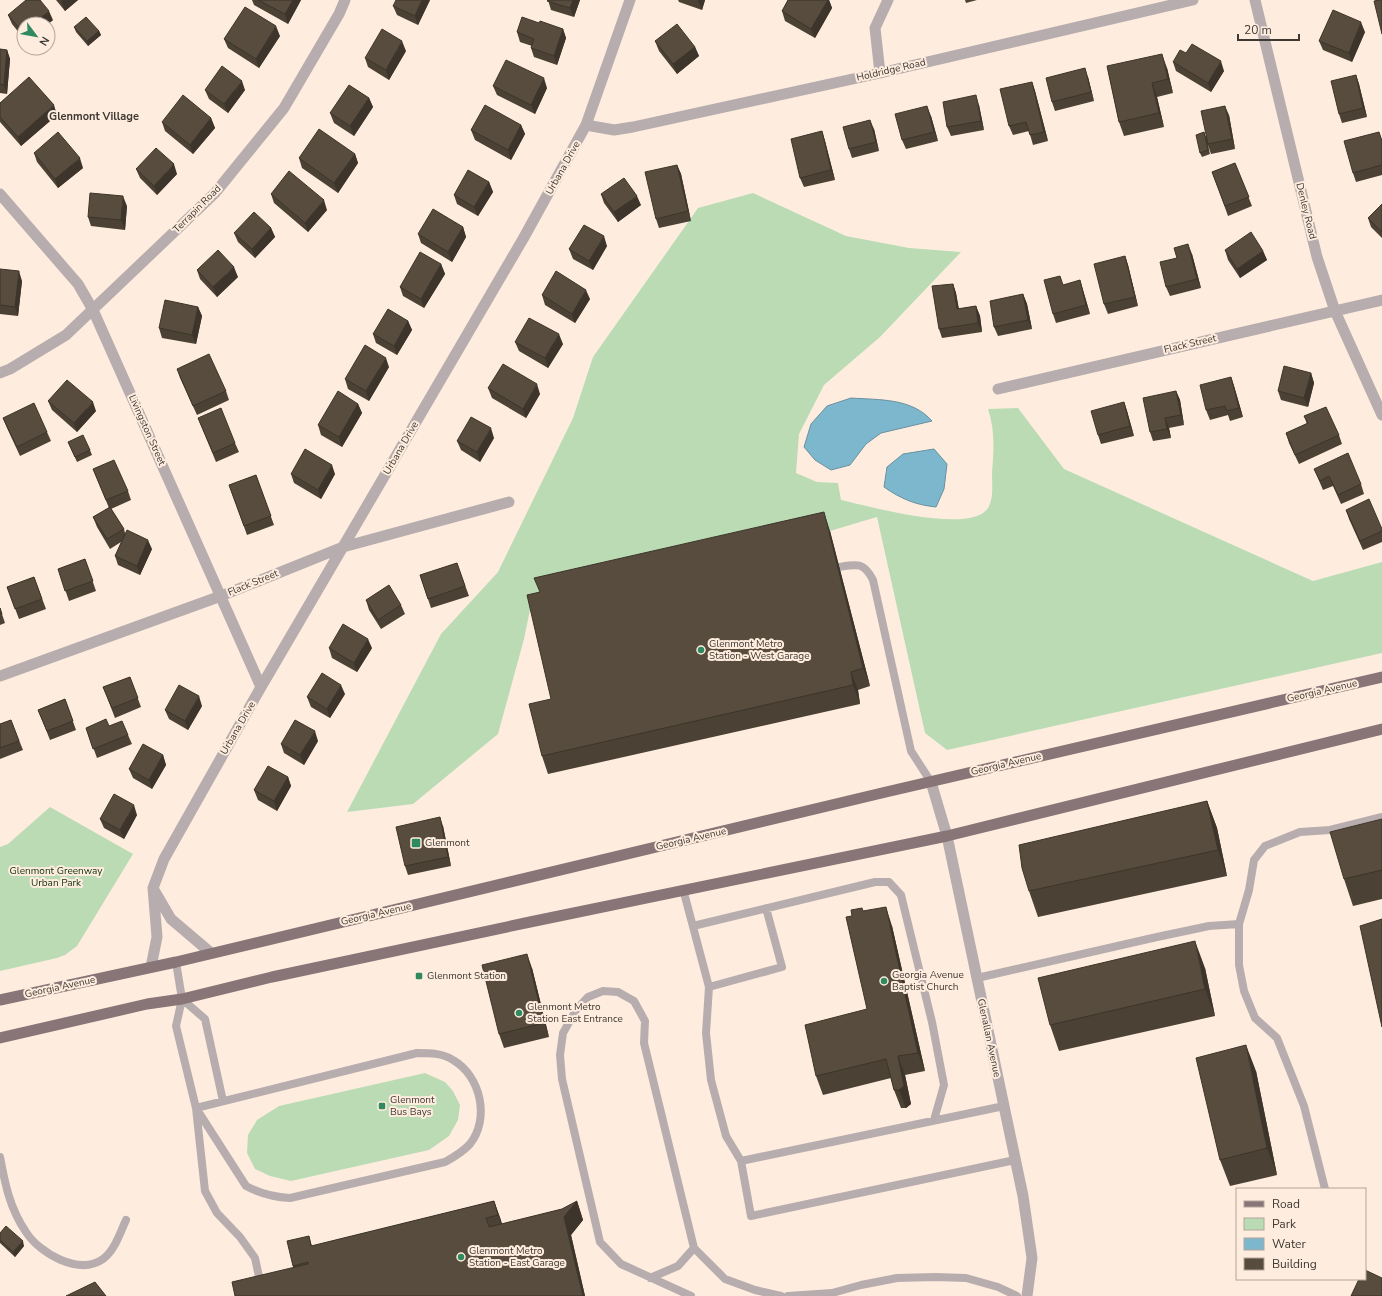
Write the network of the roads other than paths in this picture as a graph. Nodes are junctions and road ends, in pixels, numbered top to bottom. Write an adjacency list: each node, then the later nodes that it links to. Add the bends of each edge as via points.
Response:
1 (345, 0): 10 (street, Terrapin Road, via 284,108 215,193)
2 (630, 0): 7 (street, Urbana Drive)
3 (888, 0): 6 (street, via 875,28)
4 (1193, 0): 6 (street, Holdridge Road)
5 (1254, 0): 11 (street, Denley Road, via 1317,257)
6 (880, 73): 7 (street, Holdridge Road, via 632,127 614,130)
7 (586, 125): 16 (street, Urbana Drive, via 523,239)
8 (0, 194): 10 (street, Livingston Street, via 78,284)
9 (1382, 300): 11 (street, Flack Street)
10 (93, 310): 12 (street, Terrapin Road, via 66,336); 18 (street, Livingston Street)
11 (1335, 311): 13 (street, Flack Street); 14 (street, Denley Road)
12 (0, 373)
13 (998, 389)
14 (1382, 415)
15 (509, 502): 16 (street, Flack Street)
16 (343, 547): 18 (street, Flack Street); 21 (street, Urbana Drive)
17 (840, 567): 23 (lane, via 858,564 868,569 873,580 911,751)
18 (221, 596): 19 (street, Flack Street); 21 (street, Livingston Street)
19 (0, 676)
20 (1382, 677): 23 (main road, Georgia Avenue)
21 (261, 687): 26 (street, Urbana Drive, via 164,859)
22 (1382, 729): 25 (main road)
23 (930, 782): 25 (street, Glenallan Avenue); 31 (main road, Georgia Avenue)
24 (1382, 817): 29 (lane, via 1330,830 1300,832 1265,846 1254,860 1250,890)
25 (947, 836): 27 (main road); 34 (street, Glenallan Avenue)
26 (153, 888): 31 (street, via 171,919); 33 (street, Urbana Drive, via 157,937)
27 (683, 890): 30 (lane); 36 (main road, via 272,977)
28 (766, 908): 30 (lane); 35 (lane, via 782,967); 42 (lane, via 875,882 889,882 896,887 901,894 917,956 944,1085)
29 (1239, 924): 34 (lane, via 1209,926); 46 (lane, via 1239,965 1244,991 1255,1018 1278,1038 1304,1106)
30 (693, 926): 35 (lane)
31 (212, 953): 32 (main road, Georgia Avenue)
32 (176, 962): 33 (main road, Georgia Avenue); 36 (lane)
33 (151, 967): 37 (main road, Georgia Avenue)
34 (977, 978): 40 (street, Glenallan Avenue)
35 (709, 987): 45 (lane, via 706,1033 711,1080 726,1136)
36 (182, 999): 38 (main road, via 147,1004); 39 (lane, via 205,1019); 41 (lane, via 176,1026)
37 (0, 1000)
38 (0, 1038)
39 (223, 1101): 41 (lane); 41 (lane, via 417,1053 439,1054 454,1060 475,1084 480,1098 481,1115 478,1130 470,1144 459,1155 445,1162 290,1198 259,1193 246,1186)
40 (1004, 1106): 42 (lane); 44 (street, Glenallan Avenue)
41 (196, 1108): 50 (lane, via 205,1191 216,1214 240,1237 254,1258)
42 (934, 1120): 45 (lane)
43 (0, 1157): 47 (lane, via 7,1194 26,1233 43,1249 66,1263 86,1266 103,1259 114,1246)
44 (1015, 1160): 45 (lane, via 751,1216); 55 (street, Glenallan Avenue, via 1032,1258)
45 (741, 1161)
46 (1324, 1188)
47 (126, 1220)
48 (694, 1248): 49 (lane, via 678,1266); 49 (lane, via 646,1050 645,1021 634,1001 618,992 603,991 584,1000 563,1033 560,1055 562,1079 600,1242 621,1264); 52 (lane, via 725,1279)
49 (650, 1278): 51 (lane)
50 (263, 1294)
51 (691, 1296)
52 (781, 1296)
53 (788, 1296): 54 (lane, via 832,1293 861,1284 898,1278 935,1277 966,1278 998,1287)
54 (1017, 1296)
55 (1027, 1296)

